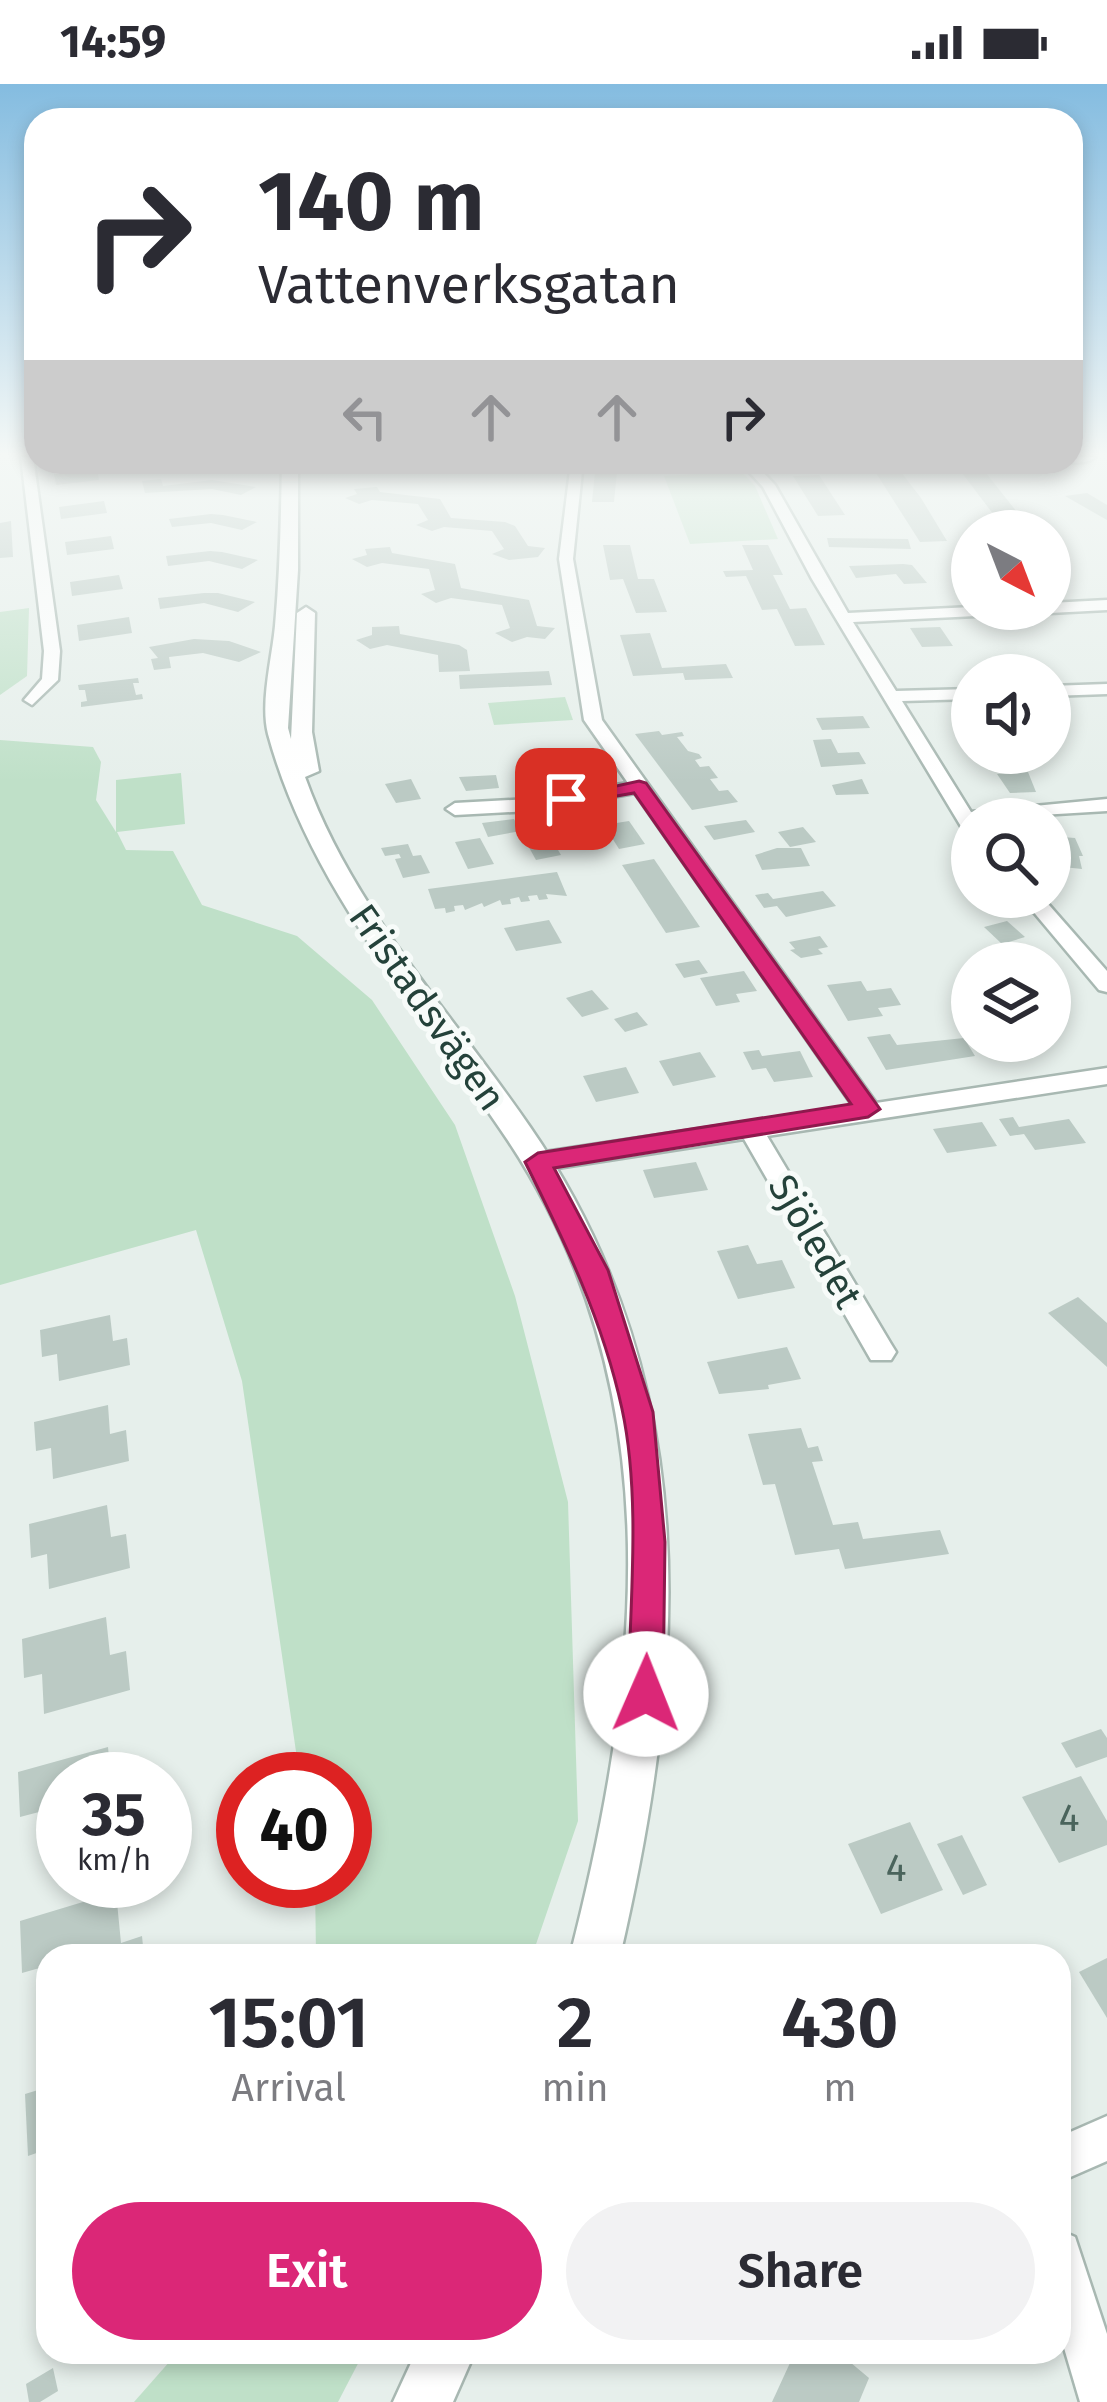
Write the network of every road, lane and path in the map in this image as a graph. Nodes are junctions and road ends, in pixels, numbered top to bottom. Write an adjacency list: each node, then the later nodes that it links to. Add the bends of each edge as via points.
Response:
1 (42, 565): 14 (street, via 50,680)
2 (290, 565): 20 (street, Fristadsvägen, via 277,728)
3 (307, 565): 20 (street, Fristadsvägen, via 301,732)
4 (567, 565): 15 (street, via 593,720)
5 (814, 565): 9 (street)
6 (1071, 609): 7 (street)
7 (1103, 610)
8 (951, 612): 9 (street)
9 (843, 618): 13 (street)
10 (1107, 689): 11 (street)
11 (1071, 690)
12 (951, 695): 13 (street)
13 (889, 696): 16 (street)
14 (32, 700)
15 (639, 787): 18 (street); 24 (street)
16 (952, 798)
17 (1107, 805): 19 (street)
18 (455, 809)
19 (1071, 810)
20 (314, 821): 26 (street, Fristadsvägen, via 373,932)
21 (1049, 918): 22 (street)
22 (1107, 985)
23 (1107, 1076): 24 (street)
24 (868, 1109): 25 (street)
25 (751, 1130): 26 (street); 27 (street, Sjöledet)
26 (538, 1162): 28 (street, Fristadsvägen, via 610,1317 638,1412 646,1496 646,1694 625,1841)
27 (881, 1352)
28 (599, 1944)
29 (1107, 2138): 30 (street)
30 (1071, 2154)
31 (1071, 2293): 34 (street)
32 (440, 2364): 33 (street)
33 (423, 2402)
34 (1104, 2402)

